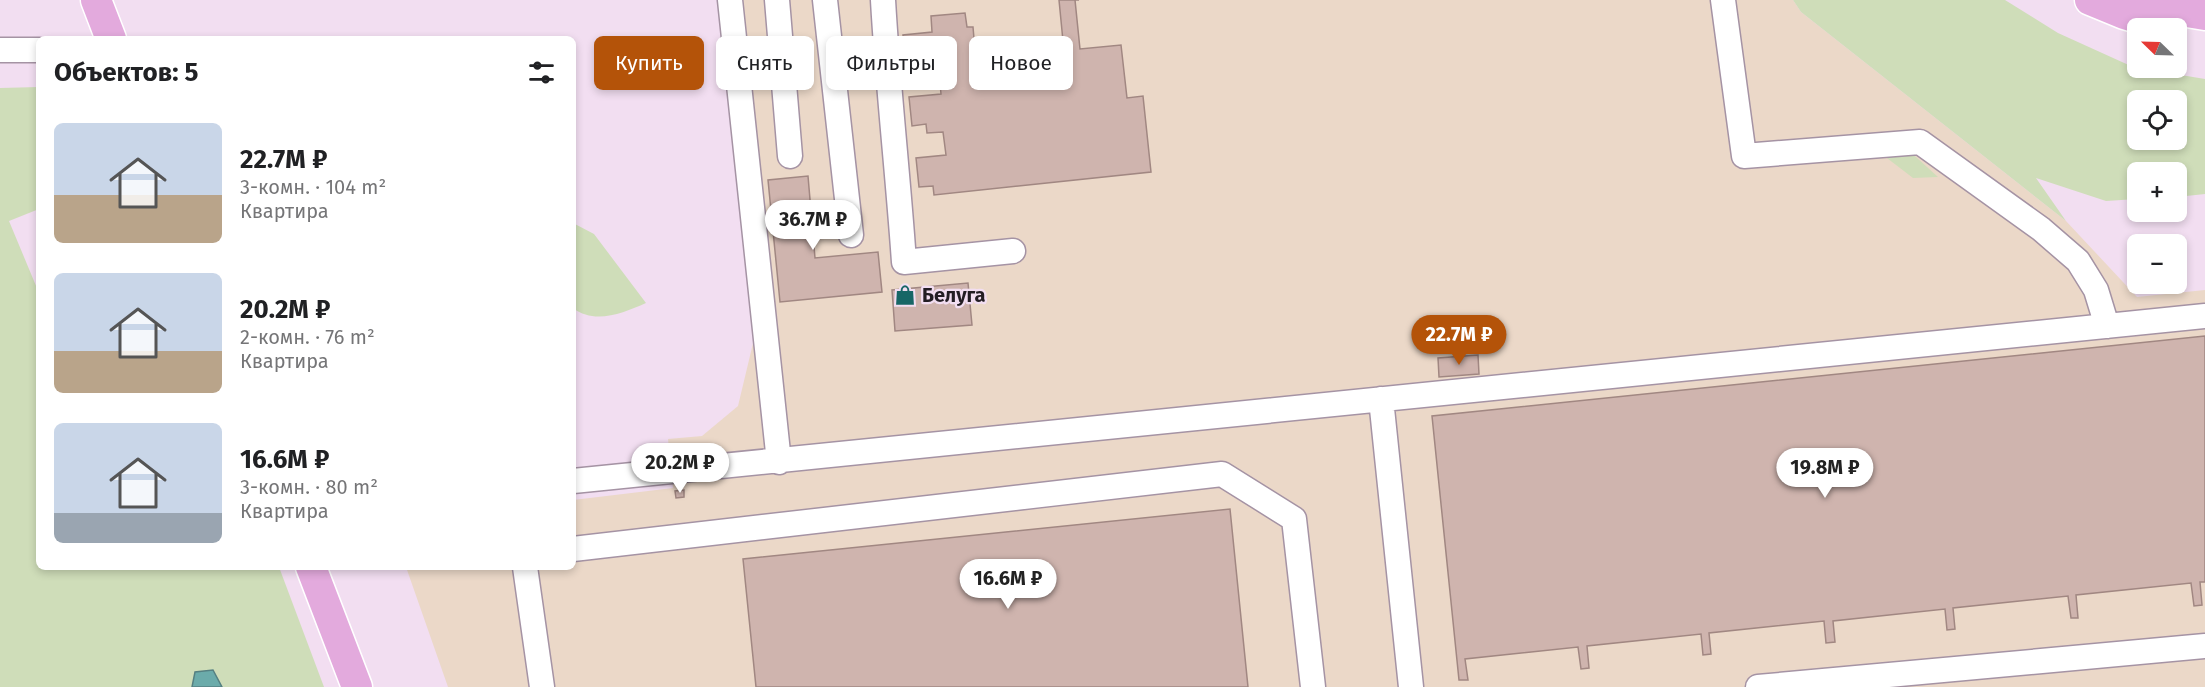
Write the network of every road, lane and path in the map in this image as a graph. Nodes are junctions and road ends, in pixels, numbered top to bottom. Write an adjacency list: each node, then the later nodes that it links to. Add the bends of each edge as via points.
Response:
1 (96, 0): 13 (main road)
2 (730, 0): 22 (lane)
3 (777, 0): 16 (lane)
4 (825, 0): 17 (lane)
5 (883, 0): 18 (lane, via 904,262)
6 (1723, 0): 20 (lane, via 1744,156 1920,142 2078,261 2096,290)
7 (2090, 0): 10 (main road)
8 (2145, 0): 9 (main road)
9 (2205, 15)
10 (2137, 18)
11 (2187, 32): 12 (main road)
12 (2205, 35)
13 (110, 36)
14 (36, 50): 15 (lane)
15 (0, 51)
16 (790, 156)
17 (851, 235)
18 (1013, 251)
19 (2205, 316): 20 (lane)
20 (2107, 326): 21 (lane)
21 (1381, 399): 22 (lane); 31 (lane)
22 (779, 462): 23 (lane)
23 (576, 482)
24 (576, 549): 30 (lane, via 1222,474 1294,519)
25 (312, 570): 28 (main road)
26 (525, 570): 29 (lane)
27 (2205, 646): 32 (lane)
28 (357, 687)
29 (542, 687)
30 (1313, 687)
31 (1411, 687)
32 (1758, 687)

